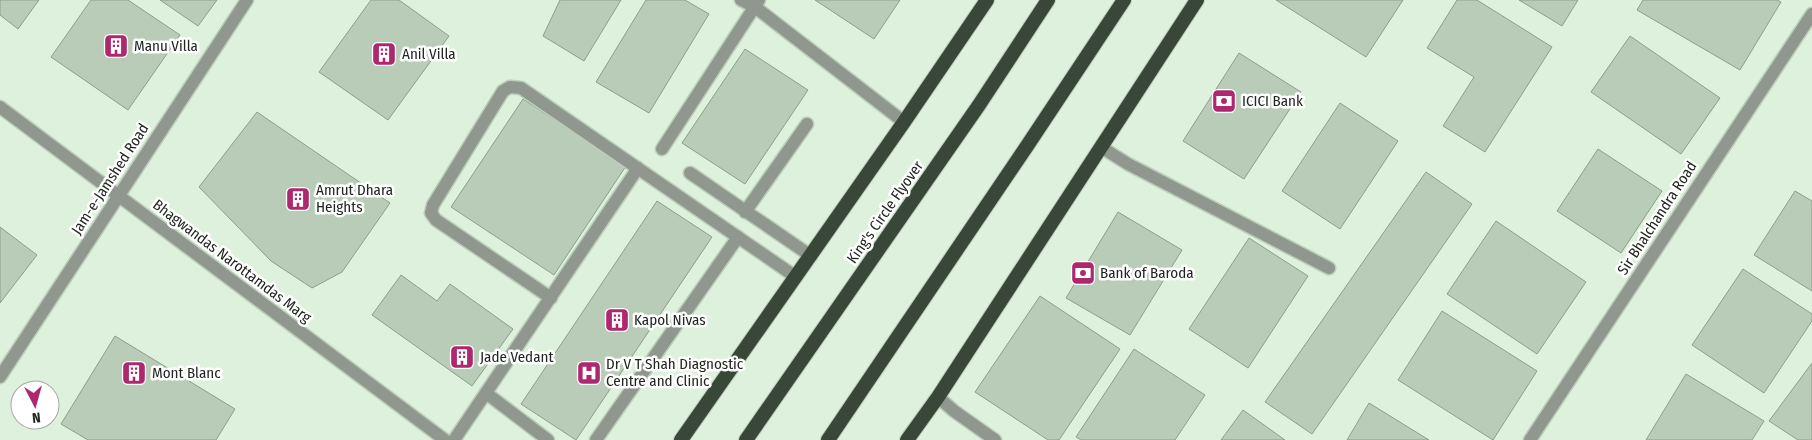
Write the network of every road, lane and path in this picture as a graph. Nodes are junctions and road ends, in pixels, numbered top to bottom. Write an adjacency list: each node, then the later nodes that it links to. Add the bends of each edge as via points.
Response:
1 (247, 0): 16 (street, Jam-e-Jamshed Road)
2 (741, 0): 7 (street)
3 (986, 0): 10 (highway)
4 (1048, 0): 31 (highway, King's Circle Flyover, via 979,105)
5 (1124, 0): 32 (highway)
6 (1197, 0): 12 (highway)
7 (757, 4): 10 (street); 13 (street)
8 (1812, 14): 35 (street, Sir Bhalchandra Road)
9 (0, 107): 16 (street, Bhagwandas Narottamdas Marg)
10 (904, 122): 19 (highway)
11 (808, 124): 17 (street)
12 (1101, 148): 20 (street); 25 (highway)
13 (662, 149)
14 (638, 168): 18 (street); 22 (street); 22 (street, via 521,88 510,87 503,91 431,213 436,220)
15 (690, 173): 17 (street)
16 (118, 196): 23 (street, Jam-e-Jamshed Road); 26 (street, Bhagwandas Narottamdas Marg)
17 (745, 212): 19 (street)
18 (738, 237): 21 (street); 29 (street)
19 (811, 256): 21 (highway)
20 (1329, 268)
21 (796, 277): 30 (highway)
22 (551, 298): 24 (street)
23 (0, 376)
24 (486, 393): 27 (street); 28 (street)
25 (938, 397): 33 (highway); 34 (street)
26 (445, 440)
27 (454, 440)
28 (548, 440)
29 (596, 440)
30 (681, 440)
31 (746, 440)
32 (828, 440)
33 (907, 440)
34 (995, 440)
35 (1530, 440)

